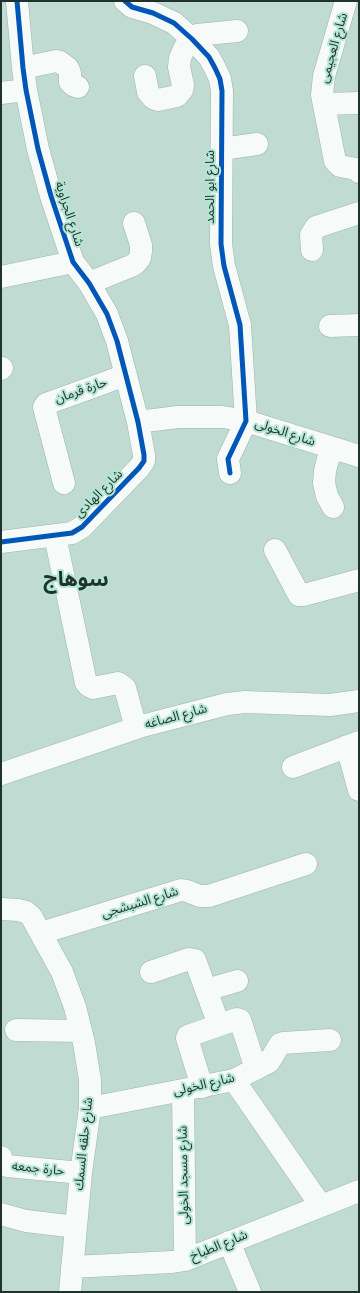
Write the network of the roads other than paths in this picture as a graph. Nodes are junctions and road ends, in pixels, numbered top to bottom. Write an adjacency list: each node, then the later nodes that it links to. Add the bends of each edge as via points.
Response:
1 (18, 1): 6 (street, شارع الجراوية)
2 (125, 1): 5 (street, شارع ابو الحمد, via 174,23)
3 (350, 7): 12 (street, شارع العجيمى, via 324,76)
4 (237, 31): 5 (street, via 206,33)
5 (192, 39): 7 (street, via 180,58 179,68 183,85 177,96 158,100 153,98 148,92); 14 (street, شارع ابو الحمد, via 209,57 220,79)
6 (23, 68): 8 (street, via 60,62 68,68 70,82); 9 (street, شارع الجراوية)
7 (146, 76)
8 (78, 87)
9 (26, 90): 10 (street); 19 (street, شارع الجراوية, via 38,149)
10 (1, 93)
11 (359, 103): 12 (street)
12 (324, 104): 15 (street, شارع العجيمى, via 335,161 340,166)
13 (257, 144): 14 (street)
14 (222, 149): 25 (street, شارع ابو الحمد, via 221,244 224,266 240,325)
15 (359, 172)
16 (359, 213): 18 (street, via 316,227 311,235)
17 (134, 223): 21 (street, via 141,245 140,258 132,266)
18 (312, 250)
19 (73, 262): 20 (street); 21 (street, شارع الجراوية)
20 (1, 277)
21 (89, 283): 24 (street, شارع الجراوية, via 107,314)
22 (359, 325): 23 (street)
23 (330, 326)
24 (126, 375): 26 (street, شارع الجراوية); 30 (street, حارة قرمان, via 46,404 45,411)
25 (246, 421): 26 (street, شارع الخولى, via 200,416); 27 (street, شارع الخولى); 29 (street, via 228,459)
26 (138, 422): 32 (street, شارع الهادى, via 144,455 144,461 139,468 82,527 72,533)
27 (334, 449): 28 (street, شارع الخولى); 31 (street, via 324,471 326,496)
28 (359, 456)
29 (230, 473)
30 (64, 483)
31 (333, 507)
32 (54, 536): 33 (street, شارع الهادى); 37 (street, via 86,683 93,688 118,683 125,688)
33 (1, 542)
34 (275, 550): 35 (street, via 300,595)
35 (359, 580)
36 (359, 701): 37 (street, شارع الصاغه, via 330,705 245,702 227,704)
37 (136, 728): 40 (street, شارع الصاغه)
38 (353, 744): 39 (street); 41 (street)
39 (293, 767)
40 (1, 774)
41 (359, 790)
42 (306, 864): 44 (street, شارع الشبشجى, via 209,896 181,890)
43 (1, 910): 44 (street, شارع حلقه السمك, via 26,912 32,916)
44 (42, 933): 50 (street, شارع حلقه السمك, via 62,972)
45 (151, 972): 47 (street, via 189,959 195,960)
46 (237, 981): 47 (street)
47 (206, 990): 48 (street)
48 (218, 1025): 52 (street, via 240,1020); 54 (street, شارع مسجد الخولى, via 186,1038)
49 (16, 1030): 50 (street)
50 (81, 1031): 55 (street, شارع حلقه السمك, via 90,1080)
51 (330, 1040): 52 (street, شارع الخولى, via 280,1044 272,1059)
52 (256, 1069): 53 (street, شارع الخولى)
53 (234, 1080): 54 (street, شارع الخولى); 59 (street)
54 (193, 1089): 55 (street, شارع الخولى); 63 (street, شارع مسجد الخولى)
55 (90, 1108): 57 (street, شارع حلقه السمك)
56 (1, 1157): 57 (street, حارة جمعه, via 7,1166)
57 (80, 1173): 61 (street, شارع حلقه السمك)
58 (359, 1191): 59 (street, شارع الطباخ)
59 (321, 1206): 62 (street, شارع الطباخ)
60 (1, 1214): 61 (street, via 26,1221)
61 (76, 1227): 64 (street, شارع حلقه السمك)
62 (230, 1242): 63 (street, شارع الطباخ); 66 (street)
63 (185, 1260): 64 (street, شارع الطباخ)
64 (72, 1267): 65 (street, شارع حلقه السمك)
65 (70, 1292)
66 (250, 1292)

